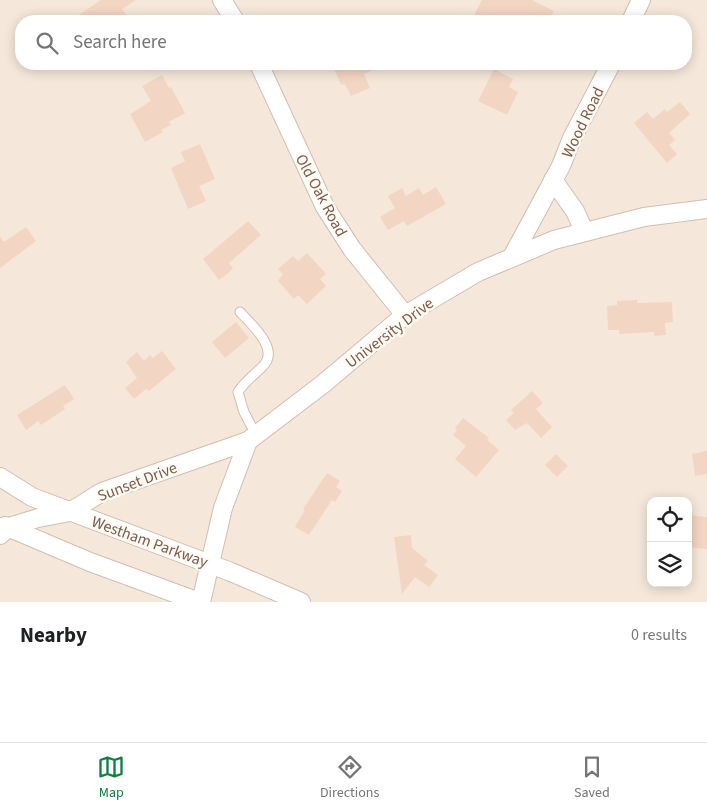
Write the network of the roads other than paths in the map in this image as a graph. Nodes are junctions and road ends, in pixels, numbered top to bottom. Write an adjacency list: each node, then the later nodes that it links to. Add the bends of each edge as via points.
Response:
1 (222, 0): 3 (street)
2 (641, 0): 4 (street)
3 (231, 15)
4 (634, 15)
5 (261, 70): 12 (street, Old Oak Road, via 326,207 352,249)
6 (608, 70): 7 (street, Wood Road)
7 (553, 180): 9 (street, via 575,211); 10 (street, Wood Road)
8 (707, 209): 9 (street, University Drive)
9 (584, 231): 10 (street, University Drive)
10 (512, 257): 12 (street, University Drive, via 439,293)
11 (240, 312): 13 (lane, via 269,350 264,366 246,380 238,392)
12 (405, 315): 13 (street, University Drive)
13 (252, 438): 15 (street, Sunset Drive, via 102,492); 17 (street, via 223,508)
14 (0, 478): 15 (street, Westham Parkway, via 32,497)
15 (70, 512): 16 (street, Sunset Drive); 17 (street, Westham Parkway)
16 (3, 528): 18 (street)
17 (211, 564): 18 (street); 19 (street, Westham Parkway)
18 (200, 602)
19 (301, 602)

